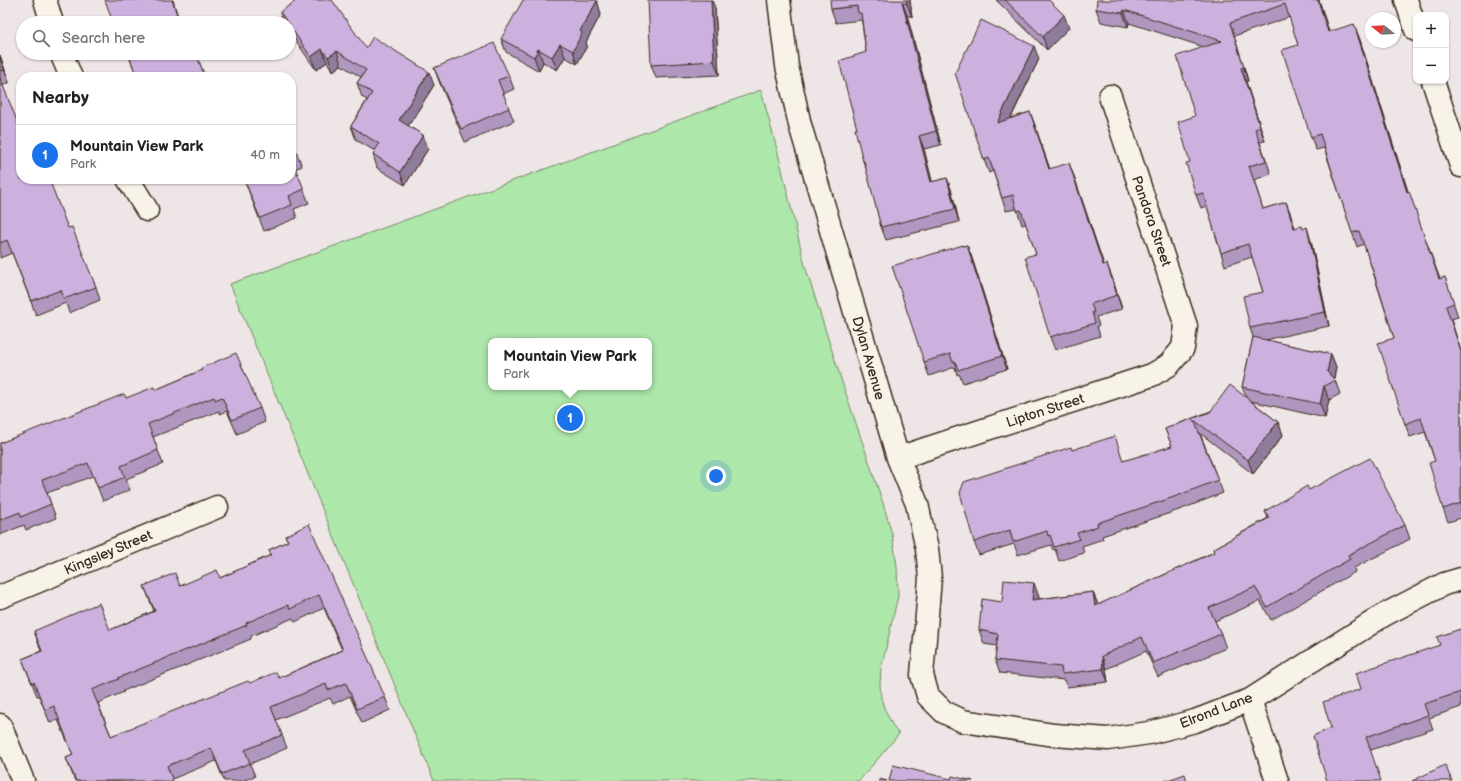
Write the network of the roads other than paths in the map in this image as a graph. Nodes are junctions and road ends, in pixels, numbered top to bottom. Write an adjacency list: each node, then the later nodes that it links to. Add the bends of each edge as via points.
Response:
1 (45, 0): 4 (street)
2 (779, 0): 14 (street, Dylan Avenue, via 787,66 800,125)
3 (1406, 0): 5 (street)
4 (50, 16)
5 (1413, 21)
6 (64, 60): 7 (street)
7 (69, 72)
8 (1434, 84): 10 (street)
9 (1110, 96): 13 (street, Pandora Street, via 1184,318 1186,326)
10 (1461, 166)
11 (131, 184): 12 (street)
12 (147, 210)
13 (1183, 348): 14 (street, Lipton Street, via 1169,365 1152,375)
14 (898, 458): 19 (street, Dylan Avenue, via 916,504 927,549 930,578 922,675 928,696)
15 (217, 507): 17 (street, Kingsley Street)
16 (1461, 579): 18 (street, Elrond Lane, via 1444,584 1384,615)
17 (0, 597)
18 (1250, 700): 19 (street, Elrond Lane, via 1195,721 1108,739 1021,731 963,721); 22 (street)
19 (944, 712)
20 (0, 724): 21 (street)
21 (23, 781)
22 (1277, 781)

